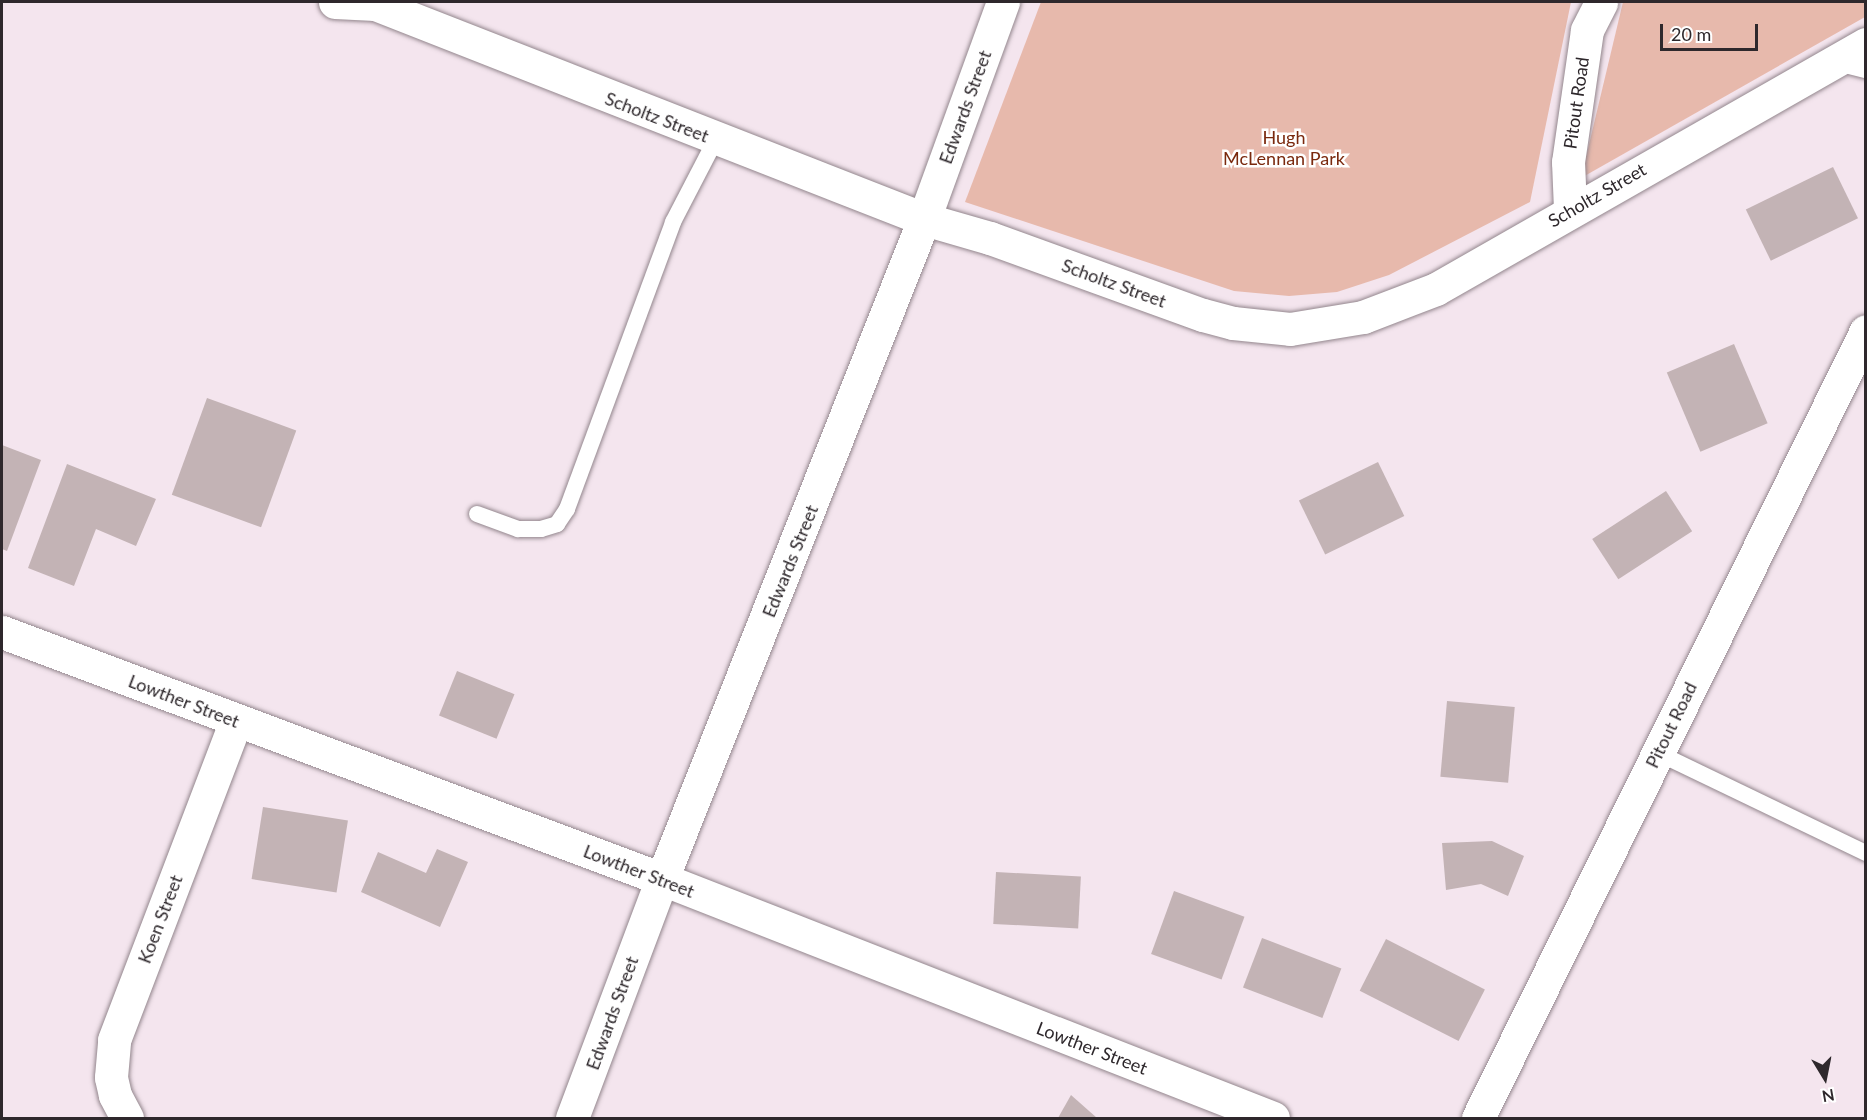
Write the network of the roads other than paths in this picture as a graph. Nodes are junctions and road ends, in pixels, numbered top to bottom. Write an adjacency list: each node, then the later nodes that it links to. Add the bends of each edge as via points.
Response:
1 (335, 2): 4 (street, Scholtz Street)
2 (1003, 2): 10 (street, Edwards Street)
3 (1601, 2): 9 (street, Pitout Road, via 1587,30 1568,162)
4 (375, 3): 8 (street, Scholtz Street)
5 (1866, 44): 6 (street, Scholtz Street)
6 (1834, 62): 7 (lane); 9 (street, Scholtz Street)
7 (1866, 70)
8 (716, 139): 10 (street, Scholtz Street); 12 (lane, via 673,222 567,509 557,524 542,529 518,529)
9 (1570, 209): 10 (street, Scholtz Street, via 1436,289 1405,303 1363,316 1290,329 1251,326 1203,315 990,238)
10 (924, 219): 17 (street, Edwards Street)
11 (1866, 331): 15 (street, Pitout Road)
12 (477, 514)
13 (2, 632): 14 (street, Lowther Street)
14 (236, 721): 17 (street, Lowther Street); 18 (street, Koen Street, via 114,1040 111,1077)
15 (1658, 753): 16 (lane); 21 (street, Pitout Road)
16 (1866, 853)
17 (662, 879): 19 (street, Edwards Street); 20 (street, Lowther Street)
18 (127, 1119)
19 (572, 1119)
20 (1273, 1119)
21 (1478, 1119)

